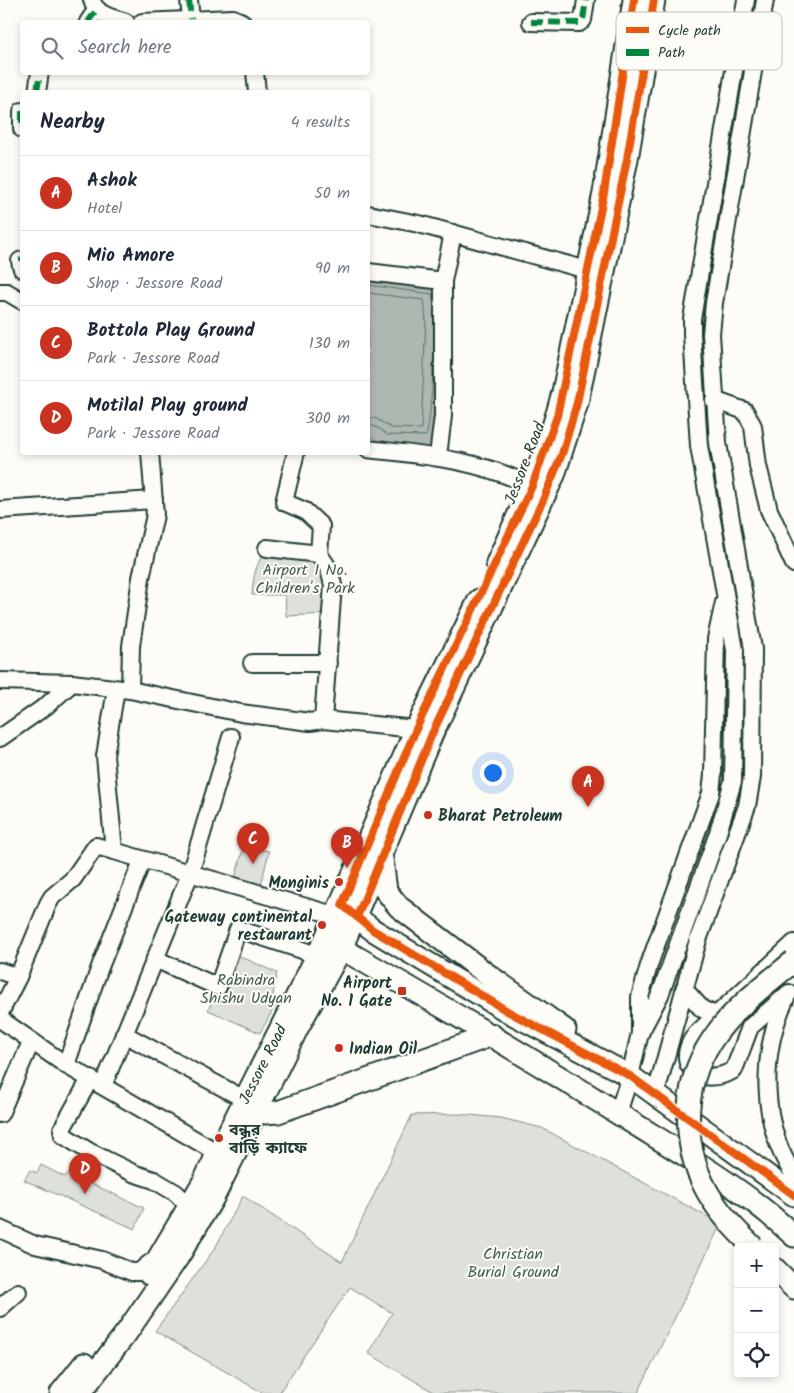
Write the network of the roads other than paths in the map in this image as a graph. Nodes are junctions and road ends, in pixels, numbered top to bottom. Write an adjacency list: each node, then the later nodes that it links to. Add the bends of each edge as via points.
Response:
1 (189, 0): 4 (street)
2 (586, 0): 8 (street, via 583,20 579,23)
3 (93, 11): 5 (street)
4 (191, 19): 6 (street); 7 (street)
5 (120, 20)
6 (175, 20)
7 (237, 20)
8 (531, 22)
9 (623, 70): 19 (main road, Jessore Road, via 604,193)
10 (642, 70): 45 (main road, Jessore Road, via 572,425 544,500 432,734)
11 (734, 70): 65 (street, via 692,319 699,446 726,592 736,668 731,794 660,995 640,1033)
12 (753, 70): 24 (street, via 712,318)
13 (40, 75): 15 (street)
14 (255, 75): 16 (street)
15 (37, 90)
16 (257, 90)
17 (370, 214): 18 (street)
18 (453, 233): 19 (street); 21 (street)
19 (587, 270): 29 (main road, Jessore Road, via 557,416)
20 (370, 272): 21 (street)
21 (444, 281): 28 (street, via 443,416)
22 (0, 292): 23 (street, via 7,292)
23 (20, 300)
24 (714, 400): 34 (street, via 745,411 753,426 758,466 769,510); 55 (street, via 719,450 753,649 752,776 748,806 698,940)
25 (370, 449): 28 (street)
26 (150, 455): 30 (street)
27 (295, 455): 33 (street, via 284,502 305,511 321,526)
28 (438, 456): 29 (street, via 490,468)
29 (532, 486): 41 (main road, Jessore Road)
30 (154, 500): 31 (street); 39 (street, via 155,514)
31 (0, 510)
32 (267, 548): 33 (street)
33 (319, 554): 36 (street, via 330,569 333,585)
34 (794, 564)
35 (252, 663): 36 (street)
36 (328, 663): 40 (street)
37 (0, 681): 38 (street)
38 (72, 683): 39 (street); 43 (street)
39 (123, 690): 40 (street, via 241,713 310,722); 44 (street, via 105,756)
40 (323, 720): 41 (street)
41 (416, 729): 48 (main road, Jessore Road)
42 (231, 737): 47 (street)
43 (0, 738)
44 (114, 851): 46 (street); 54 (street, via 96,846 74,879 52,897)
45 (382, 854): 48 (main road, Jessore Road); 63 (main road, via 384,884 390,898 399,907 556,1023)
46 (142, 861): 47 (street); 64 (street)
47 (190, 874): 48 (street); 51 (street)
48 (345, 913): 50 (main road, Jessore Road); 63 (main road)
49 (794, 943): 58 (street)
50 (328, 948): 51 (street, via 238,929 218,987); 61 (main road); 68 (main road, Jessore Road, via 298,1027)
51 (155, 958): 60 (street)
52 (794, 961): 77 (main road, bridge, via 742,1006 713,1038 700,1059 690,1097 688,1122 691,1145 702,1181 730,1224)
53 (0, 971): 54 (street)
54 (18, 977): 57 (street)
55 (684, 989): 58 (street, via 702,1008); 67 (street)
56 (791, 991): 58 (street, via 750,1027 734,1070 708,1078 691,1067 686,1053 689,1042); 72 (street, via 775,1023 768,1094 774,1137)
57 (0, 1013)
58 (716, 1015)
59 (0, 1020): 62 (street)
60 (124, 1034): 66 (street); 68 (street)
61 (492, 1035): 68 (main road, via 278,1112 265,1113); 69 (main road)
62 (31, 1042): 64 (street); 70 (street)
63 (582, 1052): 65 (main road)
64 (66, 1065): 66 (street)
65 (630, 1076): 67 (main road); 69 (street)
66 (96, 1082): 71 (street); 74 (street, via 61,1133 90,1152 154,1180 176,1193)
67 (656, 1093): 73 (main road)
68 (250, 1104): 71 (main road, Jessore Road); 78 (main road, Jessore Road, via 213,1198)
69 (618, 1113): 76 (main road, via 754,1202)
70 (0, 1114)
71 (218, 1153): 74 (main road, Jessore Road)
72 (794, 1175)
73 (794, 1195)
74 (190, 1207): 78 (main road, Jessore Road)
75 (0, 1229): 78 (street, via 35,1245 102,1260 132,1272 139,1272 150,1263)
76 (794, 1236)
77 (749, 1243)
78 (163, 1266): 83 (main road, Jessore Road); 84 (main road, Jessore Road, via 127,1332)
79 (779, 1273): 80 (main road)
80 (794, 1288)
81 (18, 1292): 82 (street)
82 (0, 1308)
83 (61, 1393)
84 (80, 1393)

